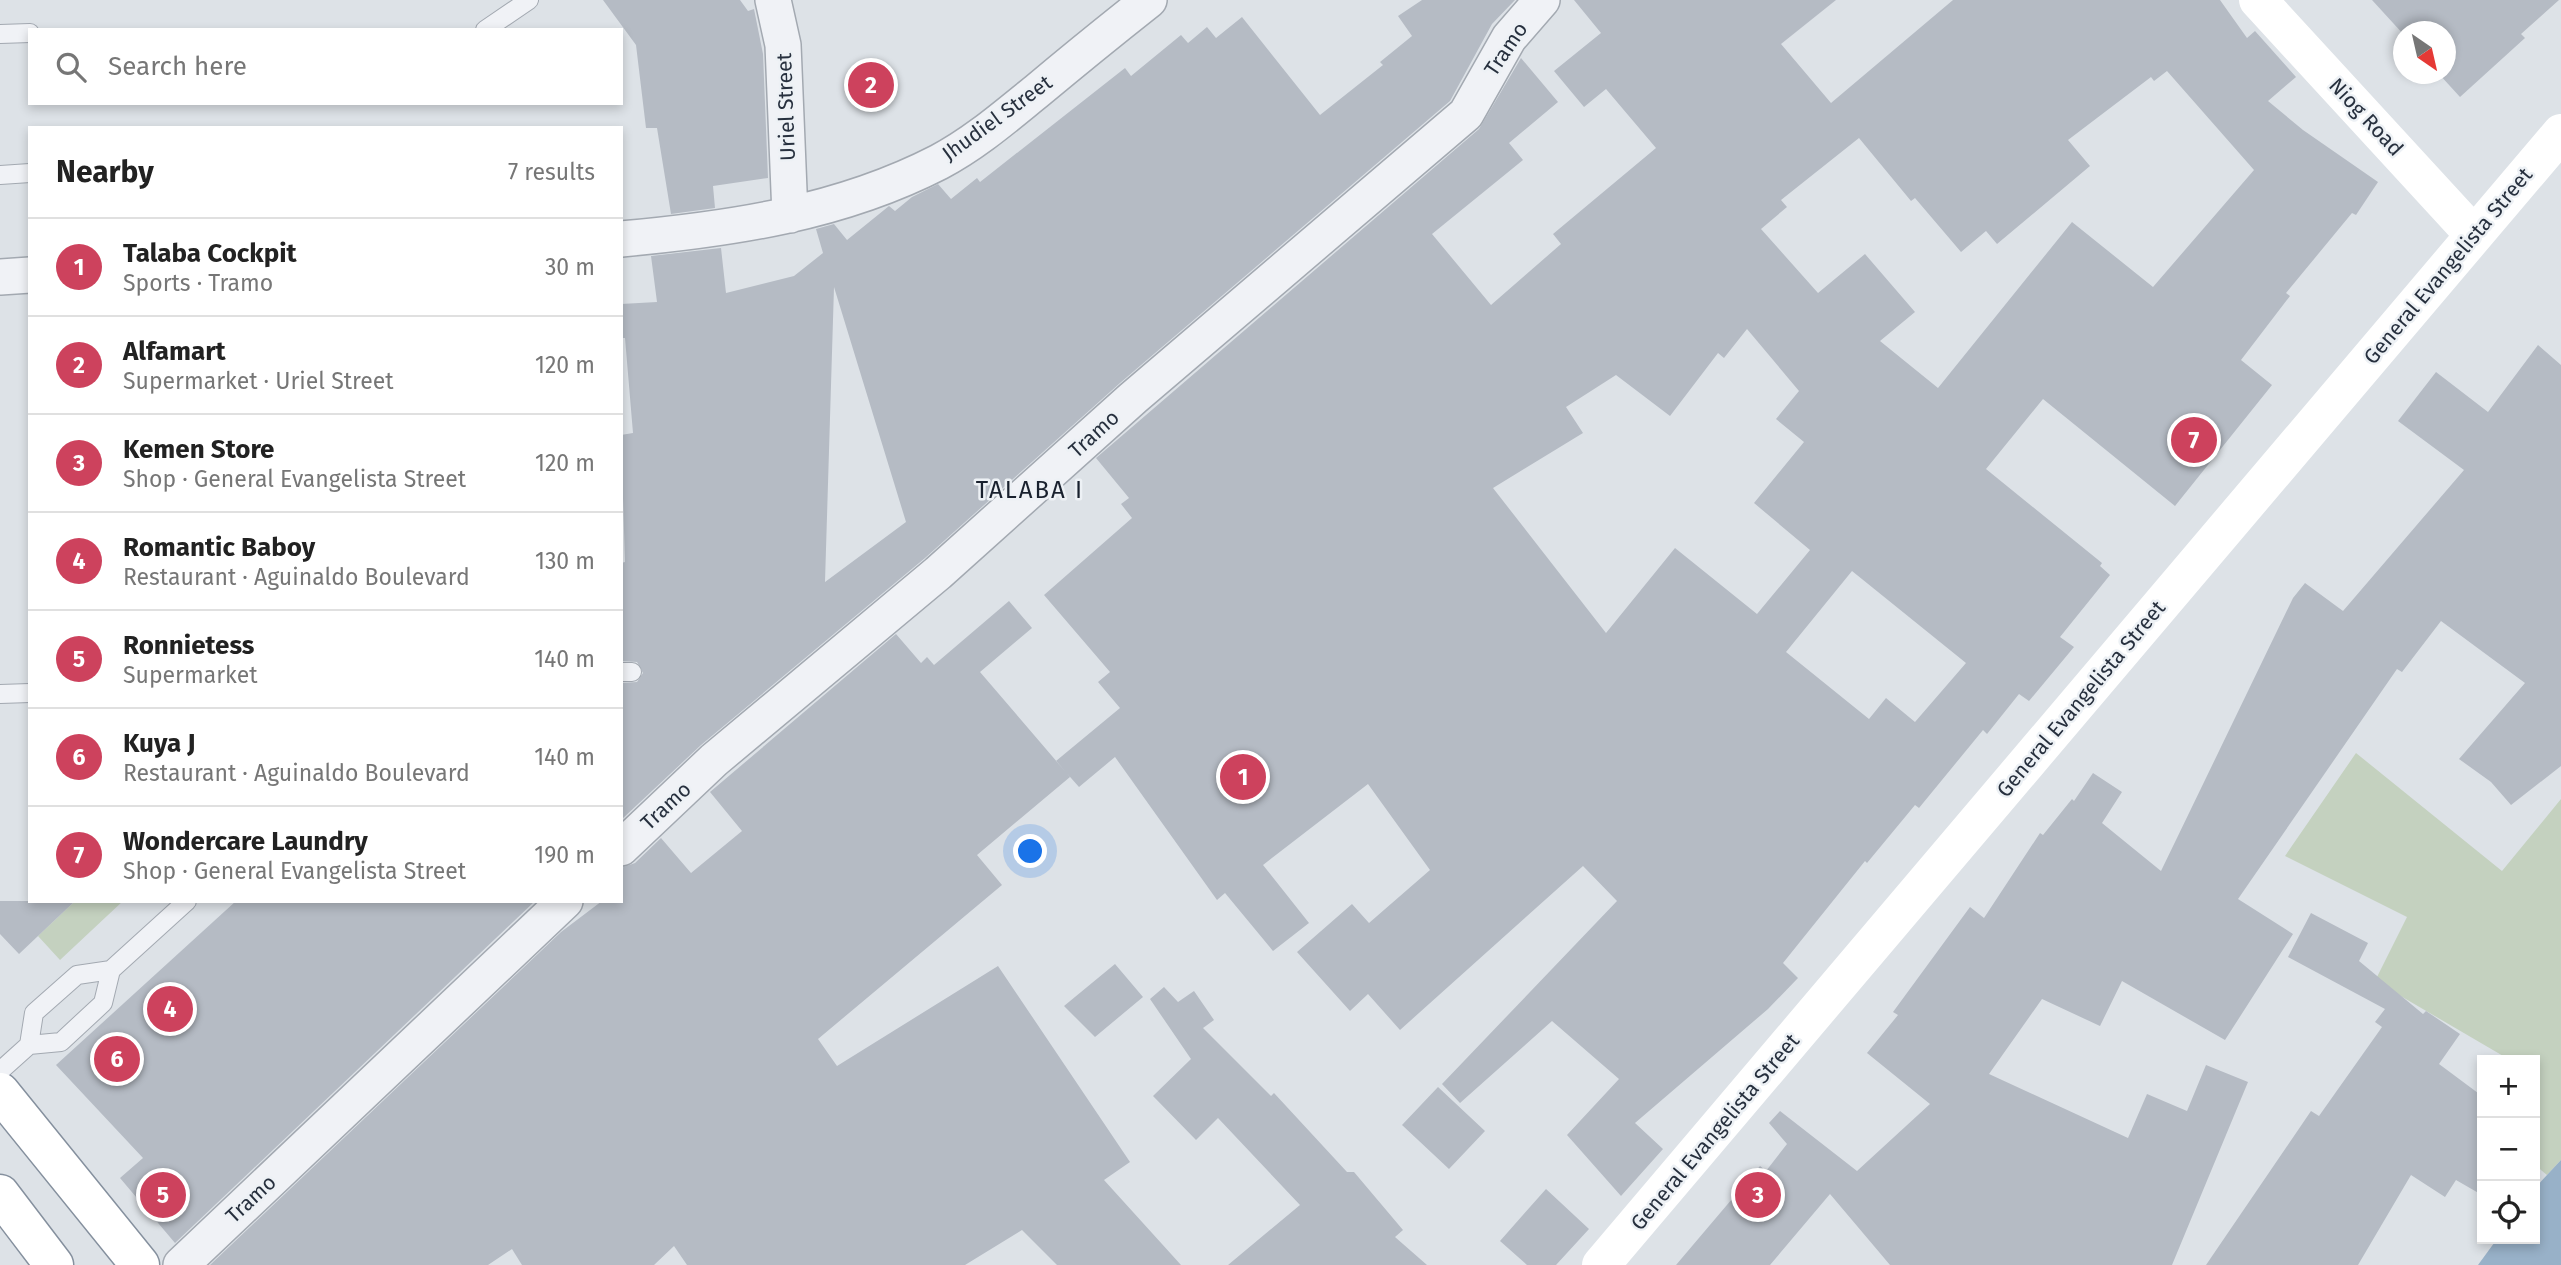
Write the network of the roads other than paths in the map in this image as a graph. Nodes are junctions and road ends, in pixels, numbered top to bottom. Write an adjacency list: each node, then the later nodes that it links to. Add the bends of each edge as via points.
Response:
1 (529, 0): 6 (lane)
2 (773, 0): 12 (street, Uriel Street, via 783,45)
3 (1149, 0): 12 (street, Jhudiel Street, via 986,132 941,161 889,186)
4 (1542, 0): 19 (street, Tramo, via 1509,37 1466,114 715,760)
5 (2258, 0): 13 (main road, Niog Road)
6 (488, 28)
7 (0, 33): 8 (lane)
8 (28, 33)
9 (2561, 133): 13 (main road, General Evangelista Street)
10 (28, 173): 11 (lane)
11 (0, 175)
12 (790, 215): 14 (street, Jhudiel Street, via 698,232)
13 (2474, 234): 30 (main road, General Evangelista Street)
14 (623, 239)
15 (28, 275): 16 (street)
16 (0, 277)
17 (28, 693): 18 (lane)
18 (0, 694)
19 (623, 846)
20 (185, 903): 22 (lane)
21 (563, 903): 29 (street, Tramo)
22 (111, 970): 23 (lane, via 103,1003 61,1042); 23 (lane, via 77,975 34,1013)
23 (29, 1045): 24 (lane)
24 (0, 1071)
25 (0, 1092): 28 (main road)
26 (0, 1194): 27 (main road)
27 (54, 1265)
28 (140, 1265)
29 (181, 1265)
30 (1601, 1265)

